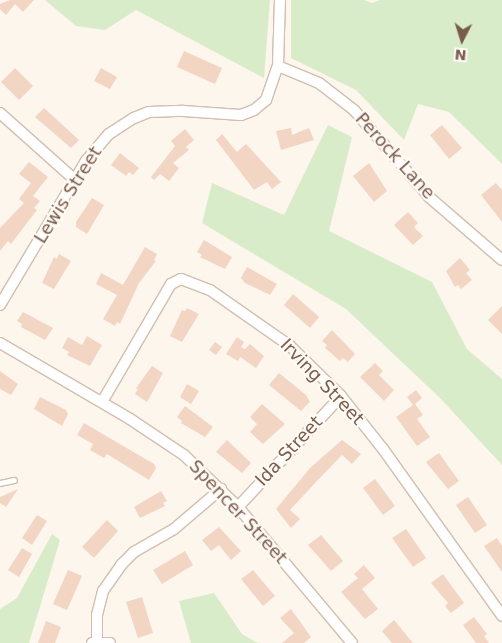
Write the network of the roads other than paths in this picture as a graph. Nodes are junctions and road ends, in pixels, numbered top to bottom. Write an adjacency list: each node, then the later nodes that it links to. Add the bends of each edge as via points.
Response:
1 (280, 0): 2 (street, Lewis Street)
2 (278, 66): 4 (street, Lewis Street, via 272,91 254,110 232,115 164,111 134,118 98,145); 5 (street, Perock Lane, via 319,83 354,110 429,196)
3 (0, 112): 4 (street)
4 (75, 180): 6 (street, Lewis Street)
5 (502, 260)
6 (0, 304)
7 (0, 343): 9 (street, Spencer Street)
8 (341, 396): 9 (street, Irving Street, via 290,346 249,315 210,290 181,279 171,284 162,297); 13 (street, Ida Street); 14 (street, Irving Street, via 383,449)
9 (102, 402): 12 (street, Spencer Street, via 160,437)
10 (14, 480): 11 (lane)
11 (0, 483)
12 (221, 489): 13 (street, Spencer Street); 15 (street, via 174,528 134,552 122,565 103,591)
13 (238, 507): 17 (street, Spencer Street)
14 (502, 616)
15 (94, 642): 16 (street)
16 (110, 643)
17 (352, 643)

